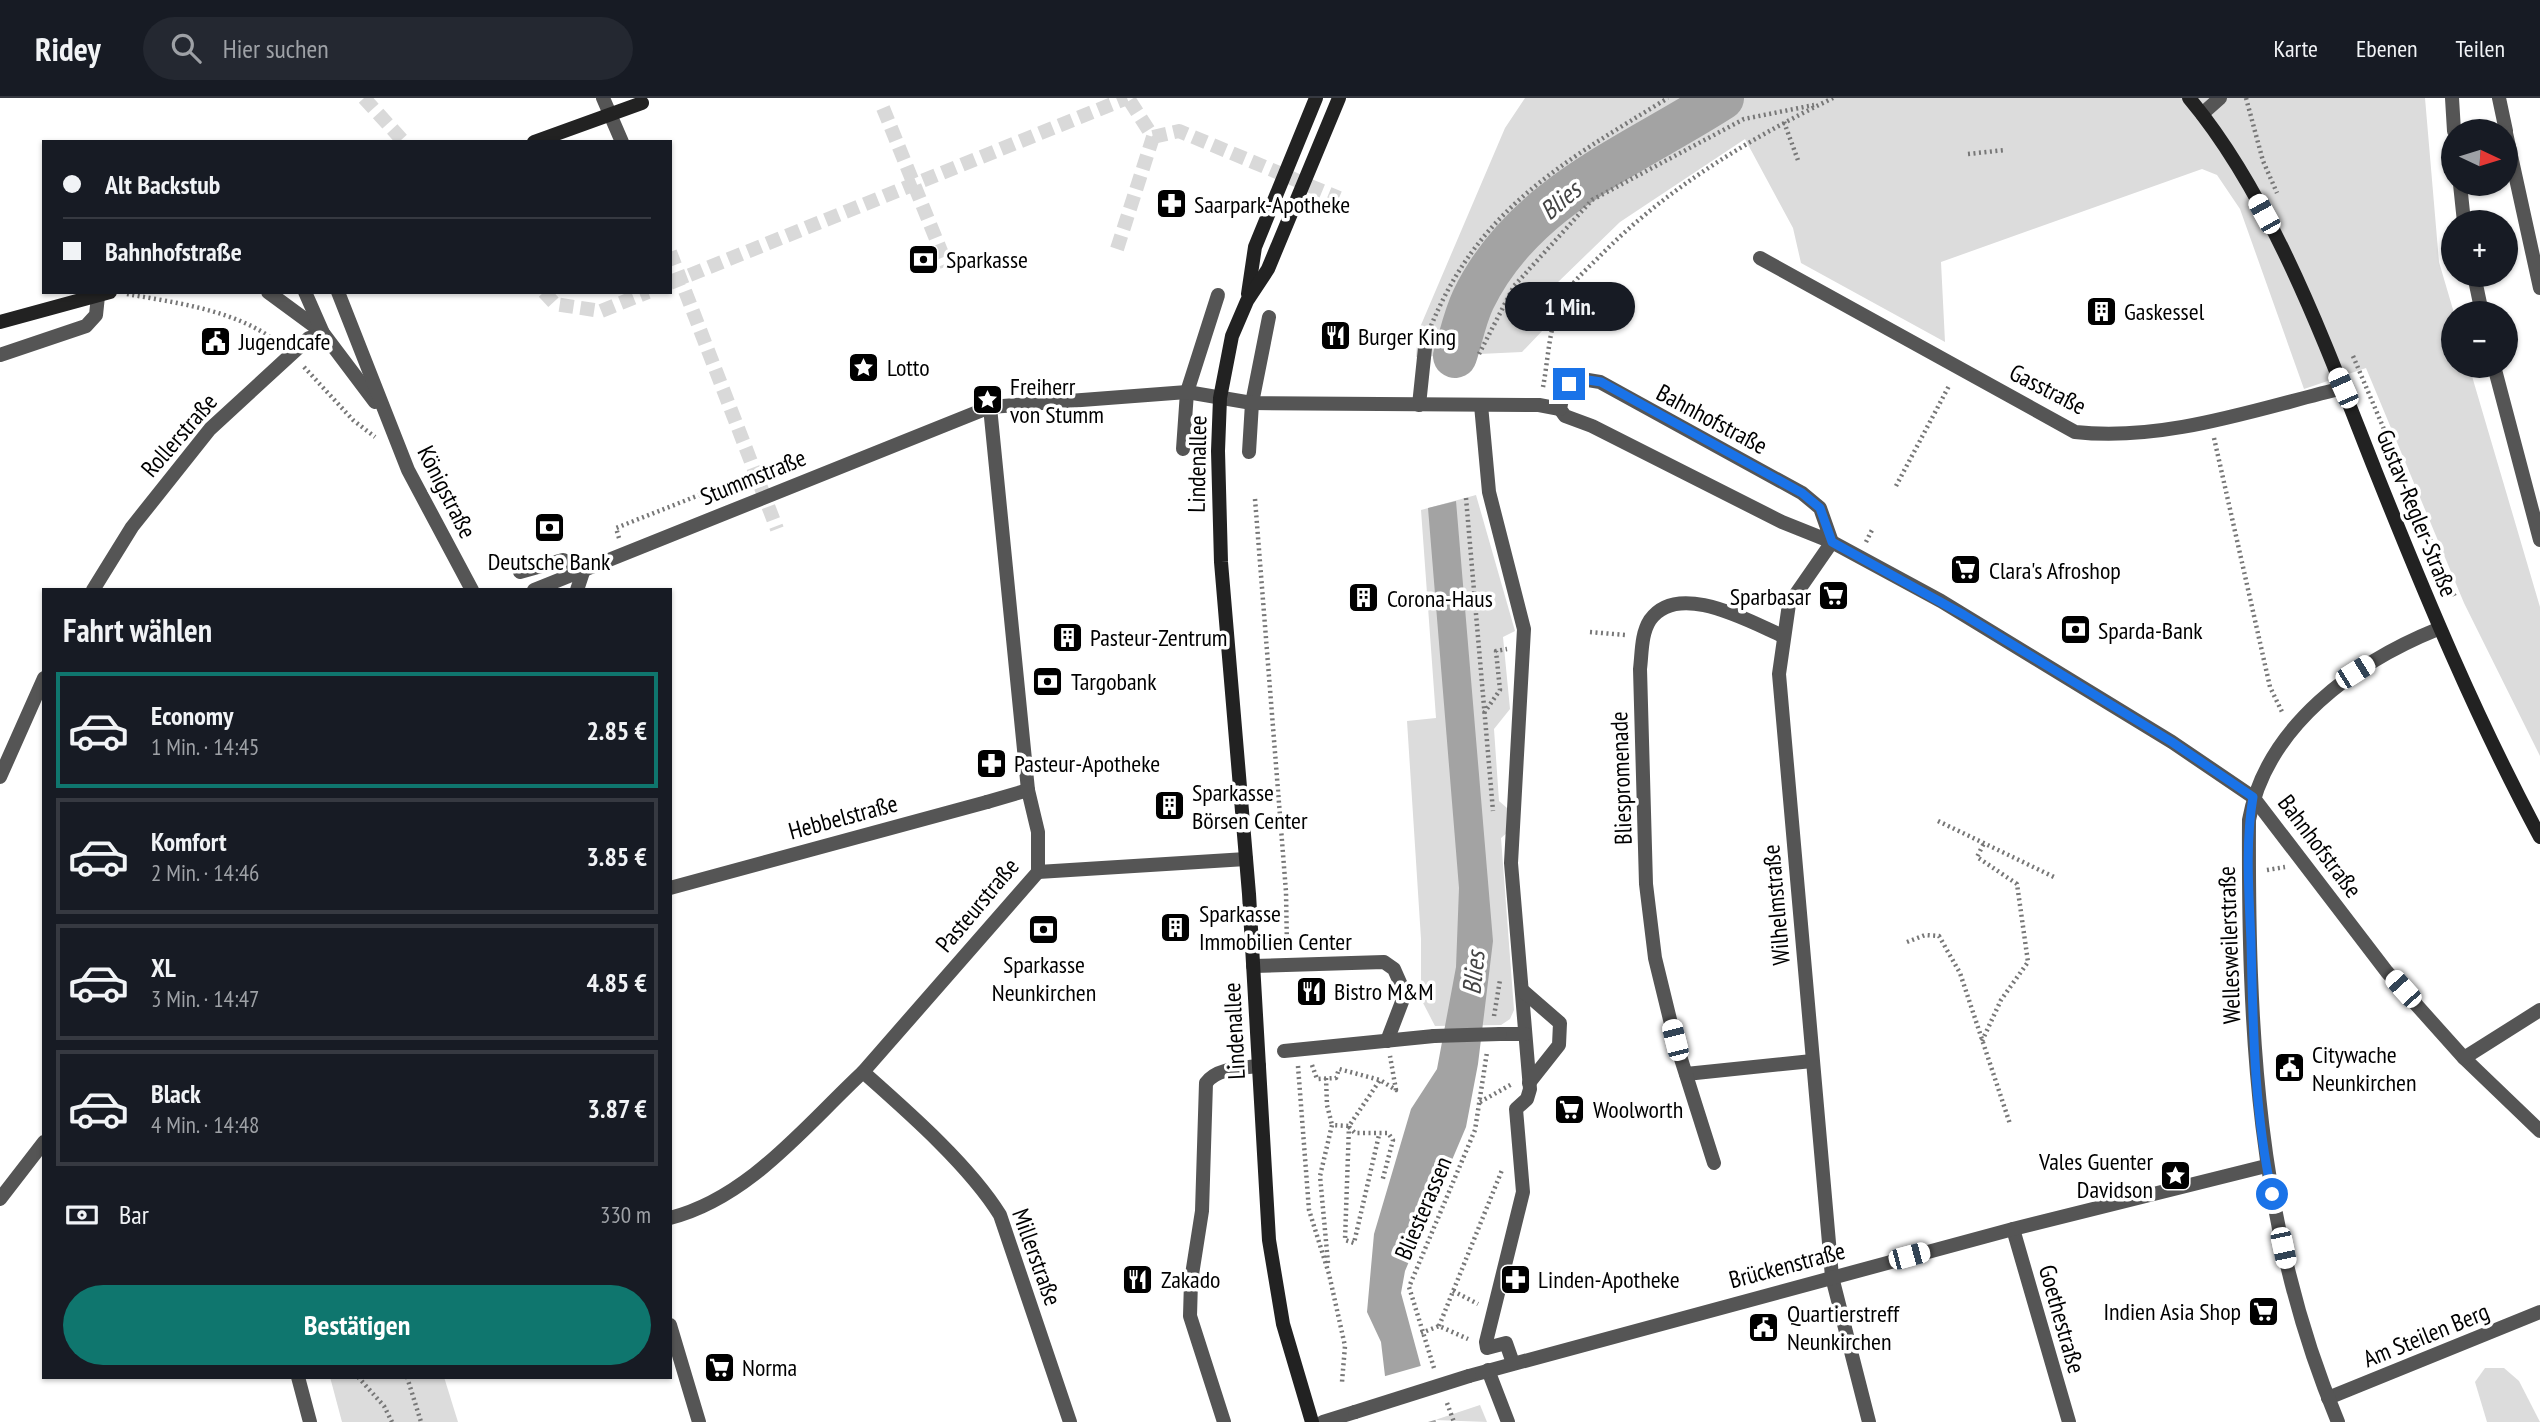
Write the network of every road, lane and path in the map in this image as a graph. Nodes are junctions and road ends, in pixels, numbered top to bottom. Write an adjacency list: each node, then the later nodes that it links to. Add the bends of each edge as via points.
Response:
1 (603, 98): 17 (street)
2 (1316, 98): 29 (main road, Lindenallee, via 1255,247)
3 (1339, 98): 29 (main road, Lindenallee, via 1268,269)
4 (1668, 98): 32 (path, via 1556,167 1516,202 1470,251)
5 (1833, 98): 11 (path)
6 (2189, 98): 12 (main road, Gustav-Regler-Straße)
7 (2220, 98): 12 (street)
8 (2452, 98): 13 (street)
9 (2499, 98): 14 (street)
10 (648, 100): 16 (main road, bridge)
11 (1823, 103): 15 (path); 35 (path, via 1744,119 1592,200 1514,286)
12 (2202, 114): 39 (main road, Gustav-Regler-Straße, via 2274,233)
13 (2453, 119)
14 (2503, 119)
15 (1784, 122): 20 (path); 45 (path, via 1684,183 1622,233 1570,286 1559,306)
16 (539, 140)
17 (621, 140)
18 (2004, 150): 19 (path)
19 (1968, 154)
20 (1799, 163)
21 (2518, 187): 23 (street)
22 (1760, 258): 37 (street, Gasstraße)
23 (2540, 288)
24 (104, 294): 31 (main road); 36 (street, via 86,326)
25 (271, 294): 33 (street)
26 (306, 294): 33 (street, Königstraße)
27 (339, 294): 48 (street, Königstraße)
28 (1217, 295): 40 (street)
29 (1247, 301): 41 (main road, Lindenallee, via 1232,336)
30 (1269, 317): 42 (street)
31 (0, 322)
32 (1431, 324)
33 (323, 332): 48 (street, Königstraße); 61 (street, Rollerstraße, via 309,338 210,429 132,527)
34 (1425, 348): 43 (street)
35 (1479, 354)
36 (0, 355)
37 (1958, 368): 49 (street, Gasstraße, via 2075,432 2114,436); 53 (path)
38 (2497, 378): 56 (street)
39 (2343, 388): 49 (street, Gasstraße); 65 (main road, Gustav-Regler-Straße)
40 (1187, 392): 41 (street, Bahnhofstraße); 46 (street, Stummstraße); 50 (street)
41 (1220, 398): 42 (street, Bahnhofstraße); 80 (main road, Lindenallee, via 1221,562)
42 (1252, 403): 43 (street, Bahnhofstraße); 51 (street)
43 (1419, 405): 44 (street, Bahnhofstraße)
44 (1481, 405): 45 (street, Bahnhofstraße); 69 (street, via 1489,492 1524,629)
45 (1539, 405): 47 (street, Bahnhofstraße)
46 (990, 407): 58 (street, Stummstraße); 74 (street, Pasteurstraße)
47 (1560, 409): 57 (street, Bahnhofstraße, via 1564,416); 57 (street, Bahnhofstraße, via 1569,384 1582,379 1601,382 1802,493 1820,508)
48 (384, 414): 62 (street, Königstraße)
49 (2210, 420): 72 (path, via 2270,687)
50 (1183, 449)
51 (1249, 452)
52 (755, 473): 58 (path, via 616,528)
53 (1896, 486)
54 (1466, 498): 71 (path)
55 (1255, 499): 87 (path)
56 (2540, 540)
57 (1832, 542): 68 (street, Wilhelmstraße, via 1789,604); 75 (street, Bahnhofstraße, via 1964,615)
58 (625, 552): 59 (street, Stummstraße)
59 (584, 569): 60 (street, via 564,560); 63 (street, Stummstraße); 64 (street)
60 (520, 572)
61 (94, 588)
62 (471, 588)
63 (539, 588)
64 (578, 588)
65 (2438, 629): 72 (street, Wellesweilerstraße, via 2397,646 2355,672); 78 (main road, Gustav-Regler-Straße)
66 (1590, 632): 67 (path)
67 (1644, 636): 68 (street, via 1651,619 1668,607 1689,603 1714,606); 103 (street, Bliespromenade, via 1640,669 1646,884 1655,958)
68 (1783, 636): 99 (street, Wilhelmstraße, via 1782,720)
69 (1521, 647): 71 (path, via 1496,651 1500,690); 90 (street, via 1511,863)
70 (42, 682): 73 (street)
71 (1484, 713): 77 (path)
72 (2296, 727): 75 (street, Wellesweilerstraße, via 2265,770)
73 (0, 777)
74 (1028, 790): 83 (street, Pasteurstraße, via 1038,832); 85 (street, Hebbelstraße)
75 (2253, 797): 97 (street, Bahnhofstraße, via 2387,972); 118 (street, Wellesweilerstraße, via 2249,859 2253,1022)
76 (1938, 821): 79 (path)
77 (1494, 824)
78 (2540, 836)
79 (1984, 843): 84 (path); 95 (path, via 1977,857 2017,884 2028,962 2001,1000)
80 (1246, 859): 83 (street); 88 (main road, Lindenallee)
81 (2280, 869): 82 (path)
82 (2266, 870)
83 (1038, 872): 102 (street, Pasteurstraße)
84 (2054, 877)
85 (672, 887)
86 (1907, 942): 95 (path, via 1938,936 1960,974)
87 (1287, 949)
88 (1253, 966): 94 (street, via 1384,962 1394,969 1405,994); 100 (main road, Lindenallee)
89 (1501, 975): 92 (path)
90 (1522, 990): 93 (street); 104 (street, via 1545,1016 1560,1023 1559,1045)
91 (2540, 1010): 97 (street)
92 (1494, 1033): 93 (street); 94 (street, bridge); 108 (path)
93 (1525, 1034): 104 (street)
94 (1387, 1041): 98 (street)
95 (1982, 1042): 110 (path)
96 (1284, 1051): 98 (street)
97 (2463, 1059): 113 (street, Bahnhofstraße)
98 (1308, 1061): 105 (path, via 1317,1079); 123 (path, via 1309,1210)
99 (1812, 1061): 103 (street); 124 (street, Wilhelmstraße)
100 (1259, 1066): 143 (street, via 1234,1069 1210,1077 1206,1083 1202,1210 1190,1316); 144 (main road, Lindenallee, via 1269,1240 1283,1324)
101 (1392, 1068): 106 (path, via 1396,1090)
102 (863, 1072): 121 (street, Pasteurstraße, via 728,1195 699,1210); 142 (street, Millerstraße, via 907,1111 1000,1215)
103 (1686, 1074): 117 (street, Bliespromenade)
104 (1526, 1078): 107 (path); 131 (street, via 1527,1099 1516,1110 1523,1192 1486,1342 1487,1348 1506,1343)
105 (1326, 1079): 106 (path, via 1336,1078 1339,1069); 111 (path)
106 (1380, 1080): 112 (path)
107 (1502, 1089): 108 (path); 109 (path)
108 (1479, 1102): 128 (path, Bliesterassen, via 1475,1130 1409,1287 1421,1333)
109 (1503, 1103)
110 (2010, 1124)
111 (1332, 1125): 112 (path); 123 (path, via 1320,1176)
112 (1349, 1126): 114 (path, via 1355,1133); 114 (path, Bliesterassen, via 1345,1240 1354,1243)
113 (2540, 1131)
114 (1379, 1135): 119 (path, Bliesterassen, via 1388,1133 1393,1140)
115 (42, 1145): 120 (street)
116 (1507, 1158): 125 (path)
117 (1714, 1163)
118 (2266, 1166): 122 (street, Brückenstraße); 137 (street, Wellesweilerstraße, via 2295,1303)
119 (1382, 1182)
120 (0, 1199)
121 (672, 1217)
122 (2013, 1229): 124 (street, Brückenstraße); 148 (street, Goethestraße)
123 (1329, 1274): 136 (path, via 1345,1346)
124 (1832, 1277): 131 (street, Brückenstraße); 147 (street, Wilhelmstraße)
125 (1452, 1291): 126 (path); 128 (path)
126 (1482, 1306)
127 (2540, 1312): 137 (street, Am Steilen Berg)
128 (1439, 1326): 130 (path, Bliesterassen)
129 (672, 1332): 141 (street)
130 (1468, 1339)
131 (1513, 1363): 132 (street, Brückenstraße)
132 (1488, 1370): 145 (street, Brückenstraße, bridge); 146 (street)
133 (299, 1379): 138 (street)
134 (360, 1379): 139 (path)
135 (408, 1379): 140 (path)
136 (1342, 1382)
137 (2328, 1398): 149 (street, Wellesweilerstraße)
138 (310, 1422)
139 (392, 1422)
140 (421, 1422)
141 (699, 1422)
142 (1070, 1422)
143 (1224, 1422)
144 (1312, 1422)
145 (1323, 1422)
146 (1508, 1422)
147 (1869, 1422)
148 (2069, 1422)
149 (2338, 1422)

